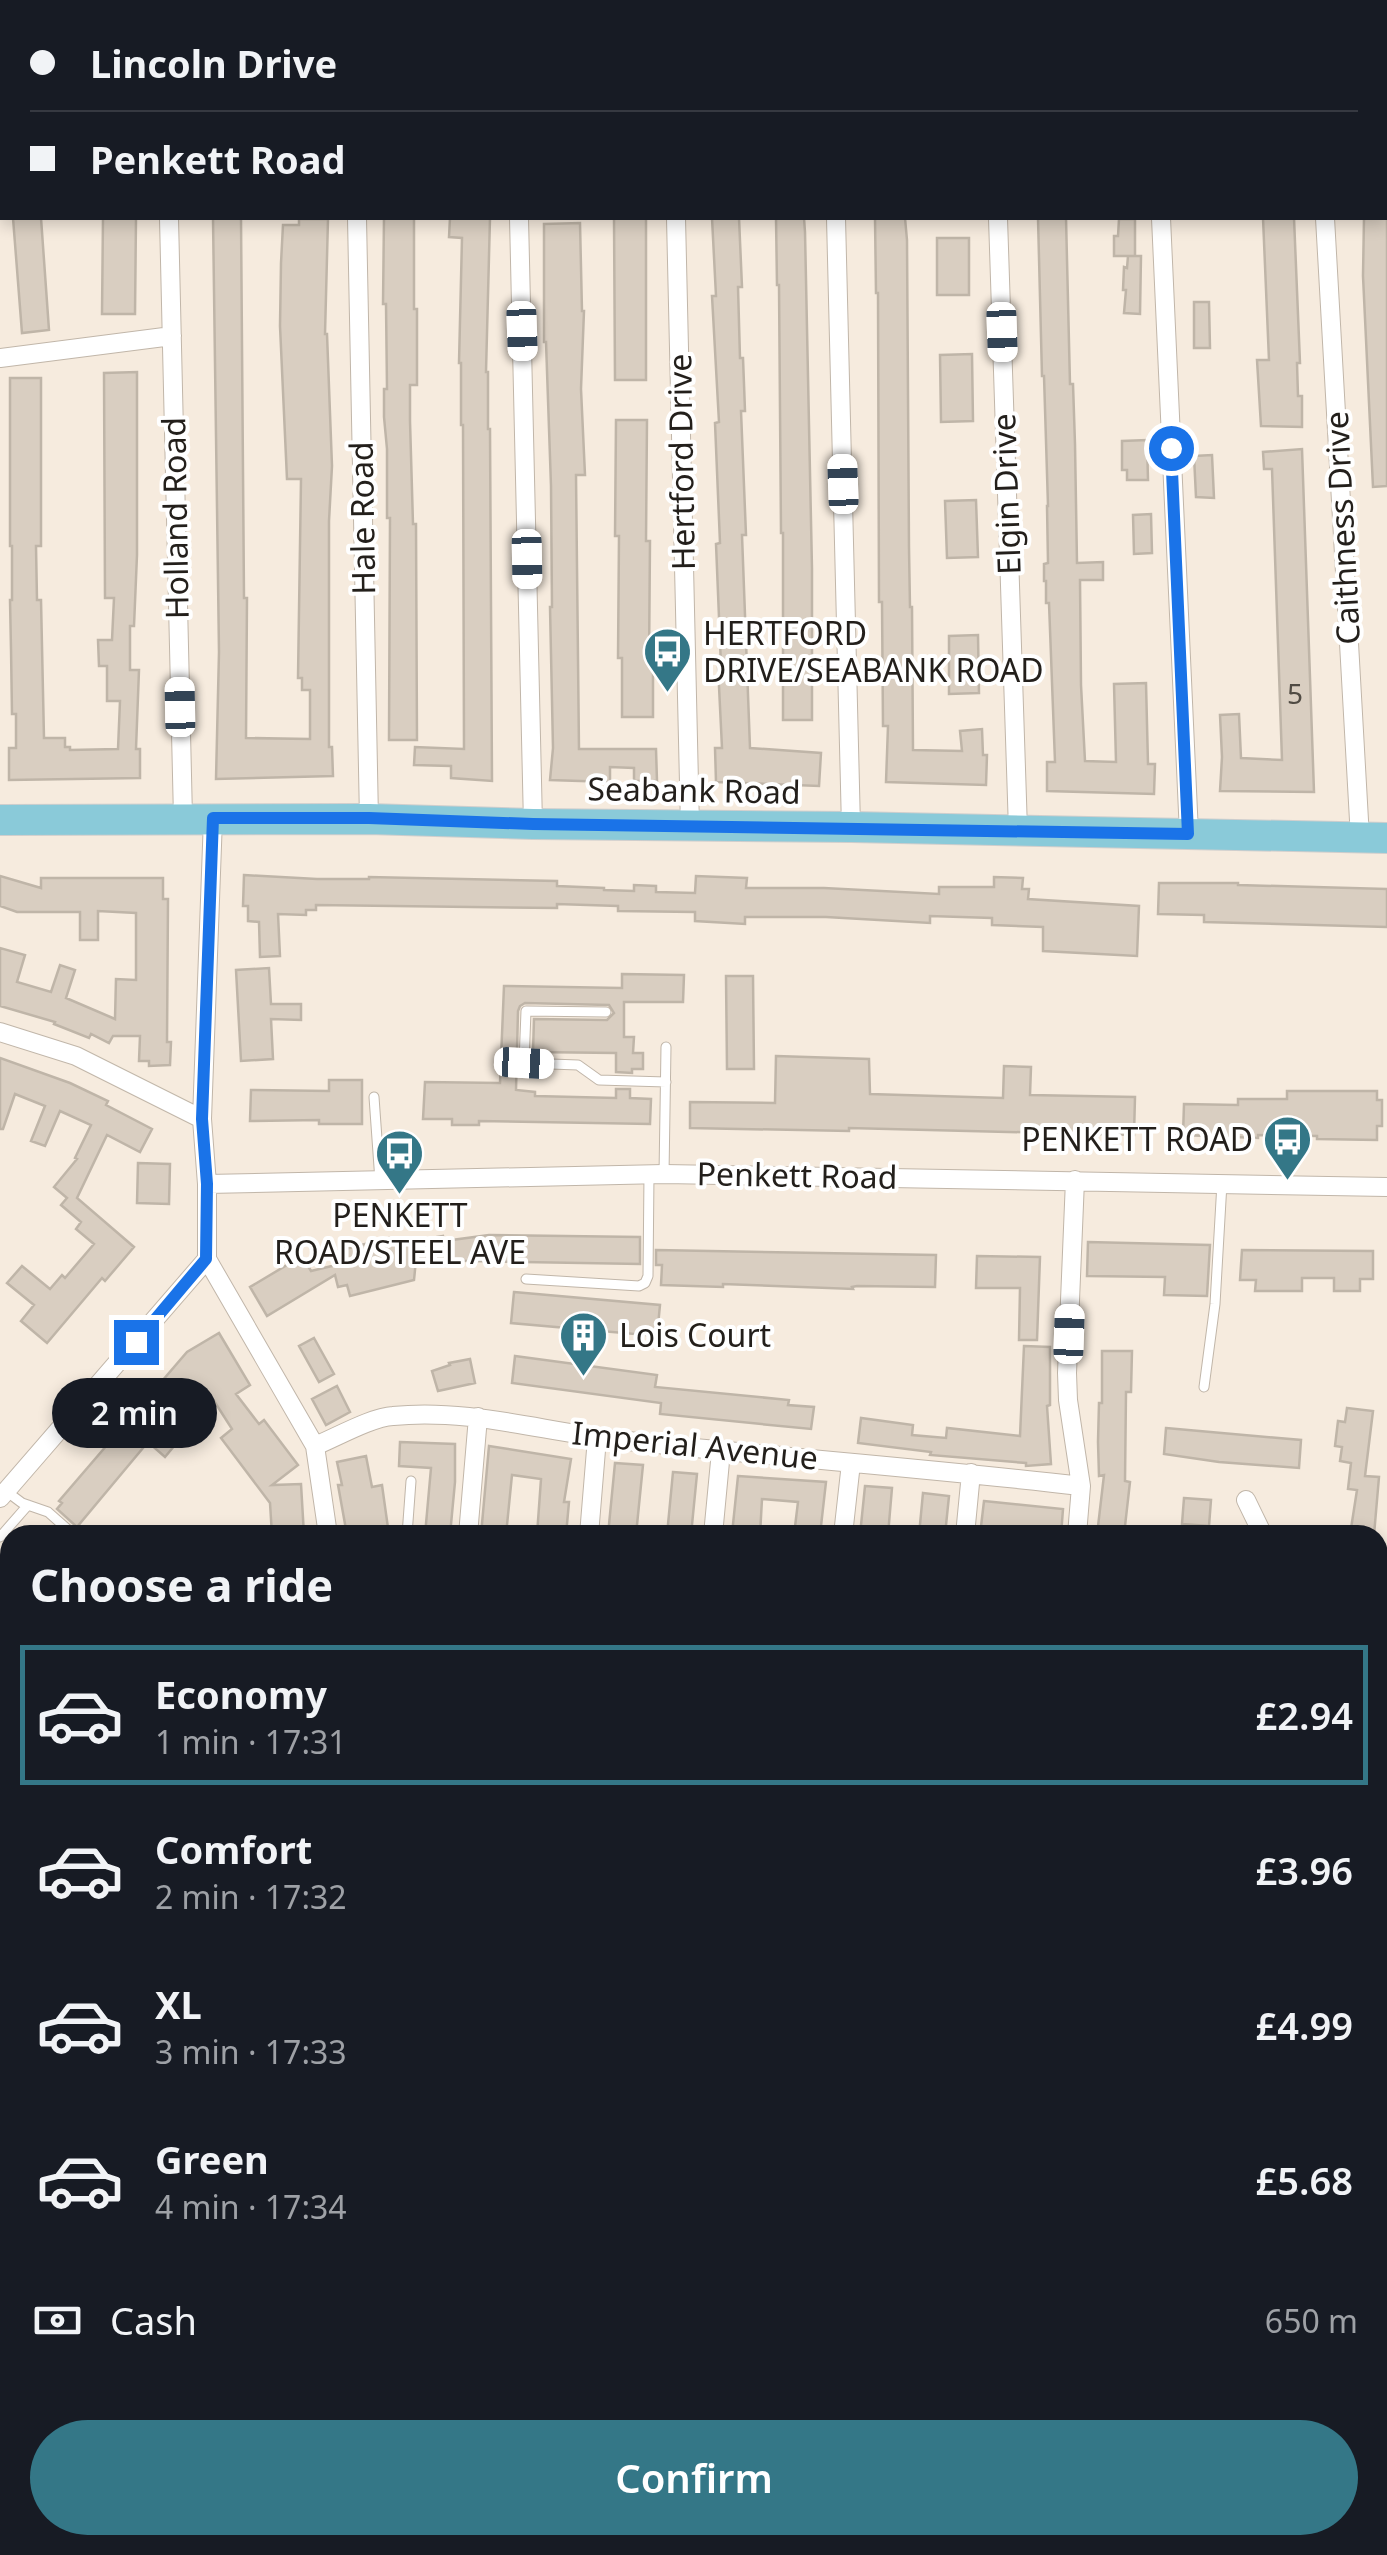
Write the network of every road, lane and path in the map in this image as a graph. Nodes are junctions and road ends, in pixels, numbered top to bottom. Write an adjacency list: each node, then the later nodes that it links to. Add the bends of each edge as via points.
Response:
1 (169, 220): 9 (street, Holland Road)
2 (358, 220): 13 (street, Hale Road)
3 (519, 220): 15 (street)
4 (676, 220): 16 (street, Hertford Drive)
5 (836, 220): 17 (street)
6 (998, 220): 18 (street, Elgin Drive)
7 (1161, 220): 19 (street)
8 (1325, 220): 20 (street, Caithness Drive)
9 (172, 336): 10 (street); 11 (street, Holland Road)
10 (1, 352)
11 (182, 818): 12 (main road, Seabank Road); 14 (main road, Seabank Road)
12 (213, 818): 13 (main road, Seabank Road); 26 (street)
13 (369, 818): 15 (main road, Seabank Road)
14 (0, 820)
15 (533, 824): 16 (main road, Seabank Road)
16 (690, 827): 17 (main road, Seabank Road)
17 (851, 827): 18 (main road, Seabank Road)
18 (1018, 830): 19 (main road, Seabank Road)
19 (1188, 834): 20 (main road, Seabank Road)
20 (1374, 838)
21 (606, 1012): 24 (lane, via 526,1011 524,1063 578,1066 599,1080)
22 (0, 1032): 26 (street, via 76,1056)
23 (666, 1047): 24 (lane)
24 (666, 1082): 27 (lane)
25 (374, 1097): 28 (lane)
26 (202, 1119): 31 (street)
27 (657, 1175): 28 (street, Penkett Road); 29 (street, Penkett Road); 34 (lane, via 645,1283)
28 (380, 1180): 31 (street, Penkett Road)
29 (1075, 1180): 30 (street, Penkett Road); 43 (street, via 1067,1373)
30 (1222, 1183): 32 (street, Penkett Road); 35 (lane)
31 (207, 1184): 33 (street)
32 (1387, 1187)
33 (206, 1259): 38 (street); 44 (street)
34 (526, 1279)
35 (1204, 1388)
36 (478, 1417): 37 (street, Imperial Avenue); 38 (street, Imperial Avenue, via 388,1416); 51 (street)
37 (597, 1438): 39 (street, Imperial Avenue); 52 (street)
38 (315, 1446): 49 (street)
39 (721, 1451): 40 (street, Imperial Avenue); 53 (street)
40 (851, 1463): 41 (street, Imperial Avenue); 54 (street)
41 (971, 1473): 43 (street, Imperial Avenue); 55 (street)
42 (412, 1481): 50 (lane)
43 (1081, 1486): 56 (street)
44 (3, 1495): 46 (lane)
45 (1246, 1500): 57 (street)
46 (28, 1505): 47 (lane); 48 (lane)
47 (10, 1525)
48 (63, 1525)
49 (327, 1525)
50 (408, 1525)
51 (469, 1525)
52 (590, 1525)
53 (714, 1525)
54 (845, 1525)
55 (966, 1525)
56 (1077, 1525)
57 (1258, 1525)

